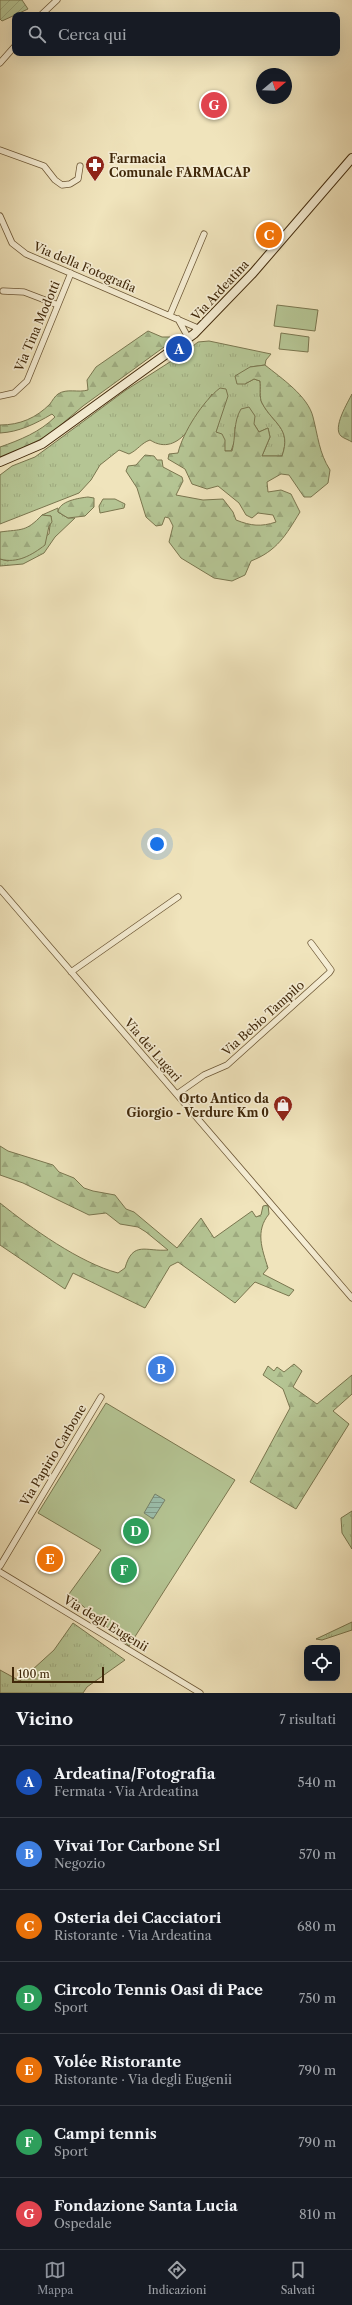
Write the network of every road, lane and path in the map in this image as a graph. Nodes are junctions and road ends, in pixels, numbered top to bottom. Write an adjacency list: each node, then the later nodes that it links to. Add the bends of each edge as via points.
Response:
1 (57, 0): 2 (street)
2 (44, 12)
3 (12, 49): 4 (street)
4 (0, 63)
5 (0, 150): 7 (street, via 44,166 54,180 62,185 78,179)
6 (352, 158): 15 (main road, Via Ardeatina, via 253,273)
7 (80, 166)
8 (0, 216): 10 (street, Via della Fotografia, via 12,243 21,252)
9 (204, 234): 13 (street)
10 (71, 273): 12 (street, Via Tina Modotti); 13 (street, Via della Fotografia)
11 (3, 291): 12 (street, via 24,292)
12 (58, 305): 17 (street, Via Tina Modotti, via 24,384 14,393)
13 (170, 315): 14 (street, Via della Fotografia)
14 (178, 319): 15 (street, Via della Fotografia); 16 (street)
15 (200, 329): 16 (main road, Via Ardeatina)
16 (189, 339): 18 (main road, Via Ardeatina, via 111,392 42,444)
17 (0, 396)
18 (0, 462)
19 (0, 889): 22 (street, Via dei Lugari)
20 (178, 897): 22 (street)
21 (311, 943): 23 (street, Via Bebio Tampilo, via 329,965 329,973 227,1065 204,1075)
22 (71, 972): 23 (street, Via dei Lugari)
23 (177, 1094): 24 (street, Via dei Lugari)
24 (352, 1298)
25 (101, 1397): 26 (street, Via Papirio Carbone)
26 (0, 1566)
27 (0, 1572): 28 (street, Via degli Eugenii)
28 (200, 1693)

